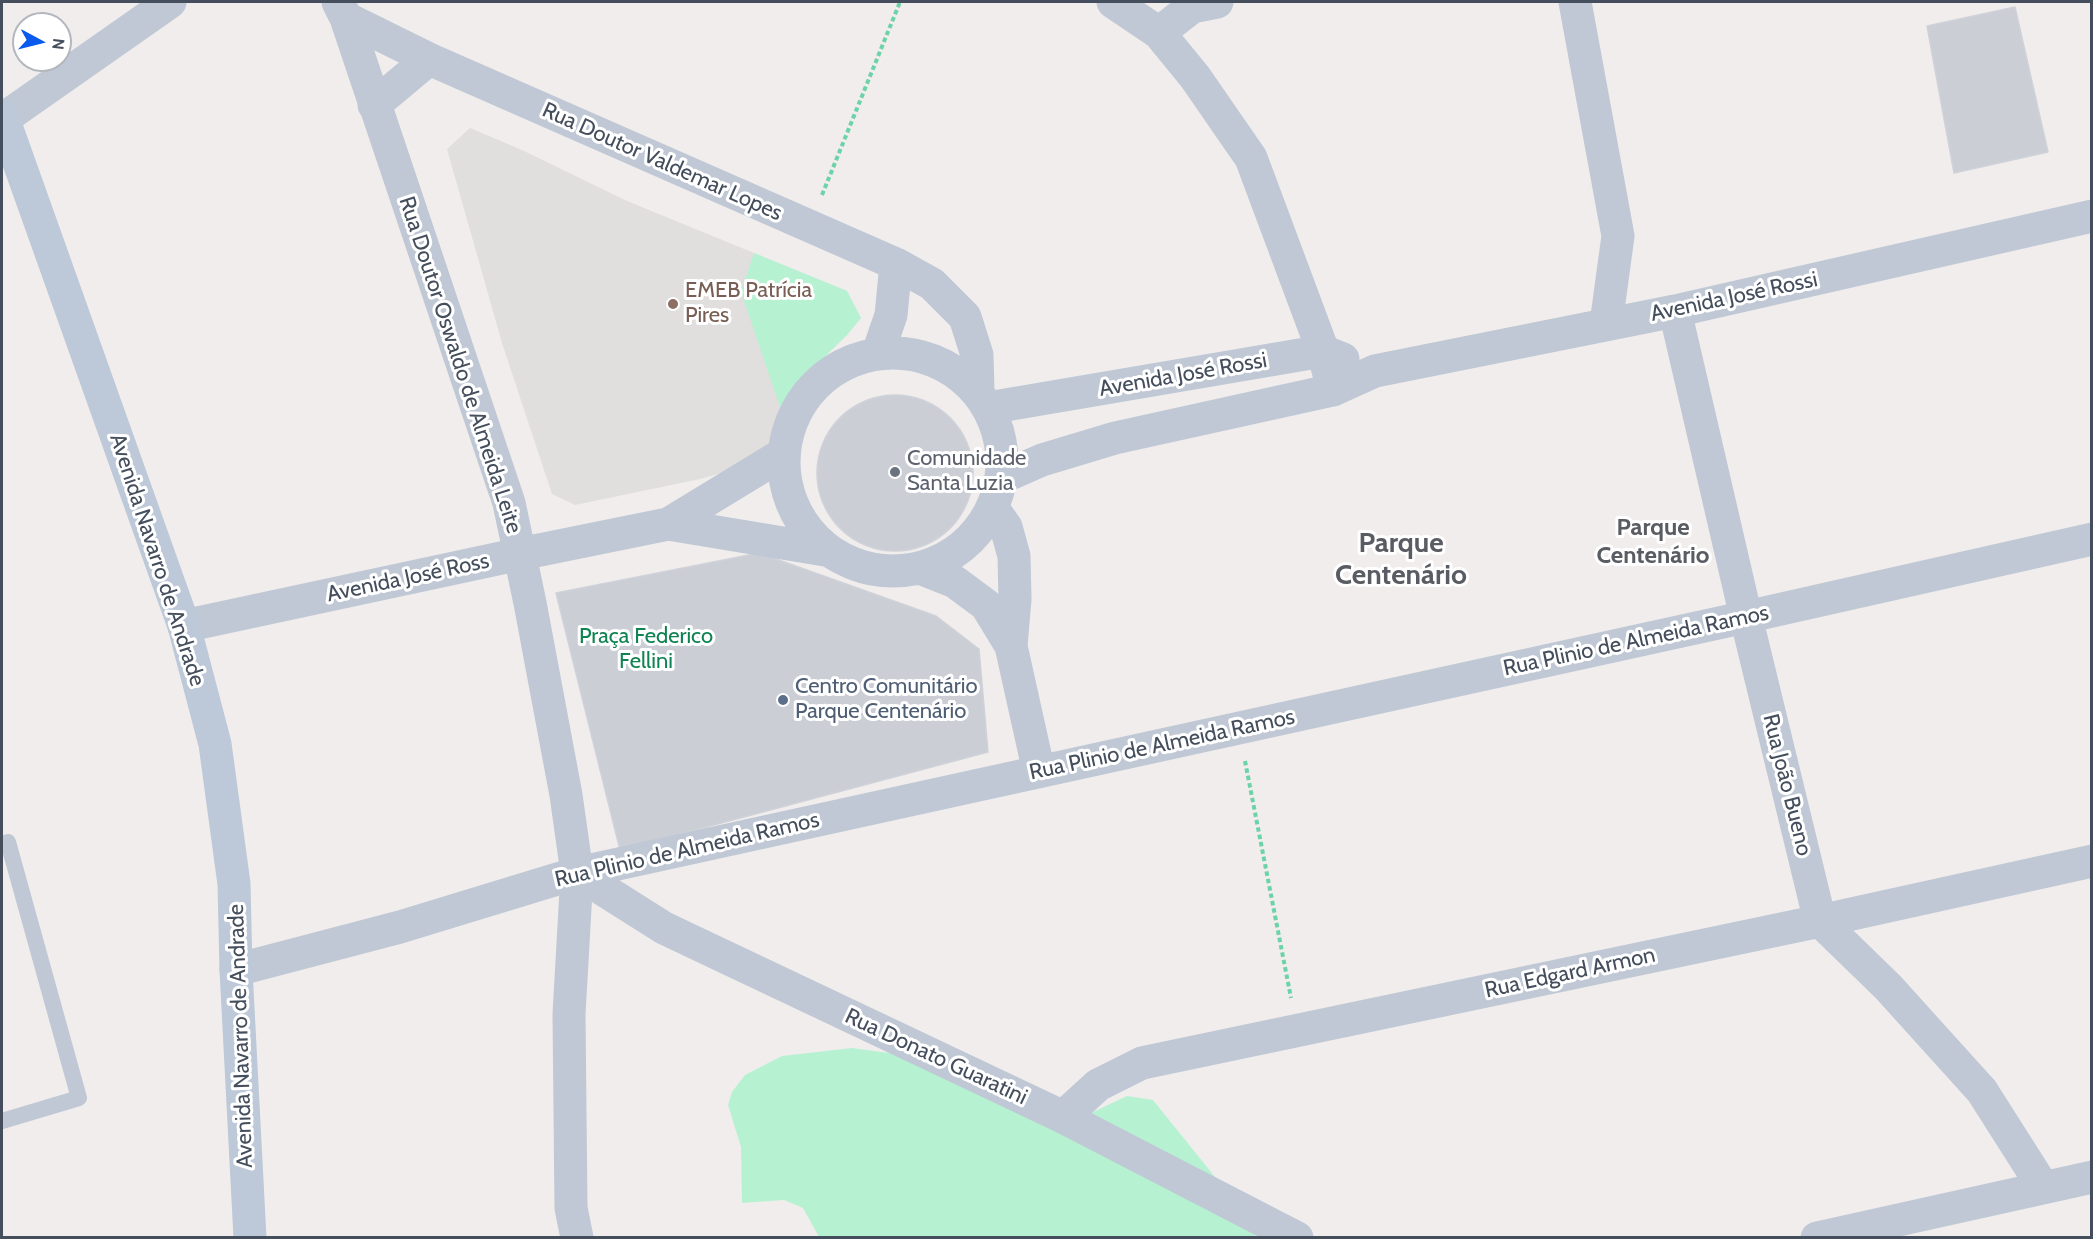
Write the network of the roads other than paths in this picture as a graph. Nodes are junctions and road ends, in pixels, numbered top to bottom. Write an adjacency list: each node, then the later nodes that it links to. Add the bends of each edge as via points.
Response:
1 (170, 2): 9 (street)
2 (1217, 2): 6 (street, via 1192,7)
3 (1575, 2): 13 (street, via 1618,236)
4 (1122, 3): 6 (street)
5 (342, 10): 7 (street, Rua Doutor Valdemar Lopes); 8 (street, Rua Doutor Oswaldo de Almeida Leite)
6 (1159, 33): 14 (street, via 1251,158)
7 (429, 59): 8 (street); 11 (street, Rua Doutor Valdemar Lopes)
8 (374, 105): 24 (street, Rua Doutor Oswaldo de Almeida Leite, via 505,492)
9 (2, 117): 27 (street, Avenida Navarro de Andrade)
10 (2091, 216): 12 (street, Avenida José Rossi)
11 (896, 264): 15 (street, via 891,315); 18 (street, Rua Doutor Valdemar Lopes, via 932,284 965,317 977,355)
12 (1675, 311): 13 (street, Avenida José Rossi); 26 (street, Rua João Bueno)
13 (1606, 324): 16 (street, Avenida José Rossi)
14 (1323, 351): 16 (street); 17 (street); 18 (street, Avenida José Rossi)
15 (878, 353): 18 (street, via 915,354 950,367); 19 (street, via 843,364 813,386 792,417)
16 (1374, 371): 17 (street, Avenida José Rossi)
17 (1333, 390): 20 (street, Avenida José Rossi, via 1115,438 1042,460)
18 (983, 400): 20 (street, via 1001,442)
19 (783, 454): 21 (street, Avenida José Ross); 23 (street, via 786,490 801,523)
20 (997, 494): 25 (street, via 975,535 951,556); 28 (street, via 1014,556)
21 (668, 524): 23 (street, Avenida José Ross); 24 (street, Avenida José Ross)
22 (2091, 539): 26 (street, Rua Plinio de Almeida Ramos)
23 (825, 550): 25 (street, via 855,566 888,573)
24 (520, 554): 27 (street, Avenida José Ross); 32 (street, Rua Doutor Oswaldo de Almeida Leite)
25 (922, 569): 28 (street, via 955,582 986,605)
26 (1746, 617): 29 (street, Rua Plinio de Almeida Ramos); 33 (street, Rua João Bueno)
27 (184, 626): 34 (street, Avenida Navarro de Andrade, via 215,744 234,884)
28 (1011, 646): 29 (street)
29 (1039, 772): 32 (street, Rua Plinio de Almeida Ramos)
30 (2, 844): 36 (lane, via 8,842 79,1098)
31 (2091, 861): 33 (street, Rua Edgard Armon)
32 (577, 873): 34 (street, Rua Plinio de Almeida Ramos, via 400,927); 35 (street, Rua Donato Guaratini, via 664,928); 40 (street, Rua Doutor Oswaldo de Almeida Leite, via 569,1014 571,1208)
33 (1820, 921): 35 (street, Rua Edgard Armon, via 1142,1063 1098,1084); 38 (street, via 1888,987 1982,1091)
34 (236, 970): 39 (street, Avenida Navarro de Andrade)
35 (1063, 1117): 41 (street, Rua Donato Guaratini)
36 (2, 1121)
37 (2091, 1177): 38 (street)
38 (2043, 1187): 42 (street)
39 (250, 1238)
40 (577, 1238)
41 (1298, 1238)
42 (1817, 1238)

